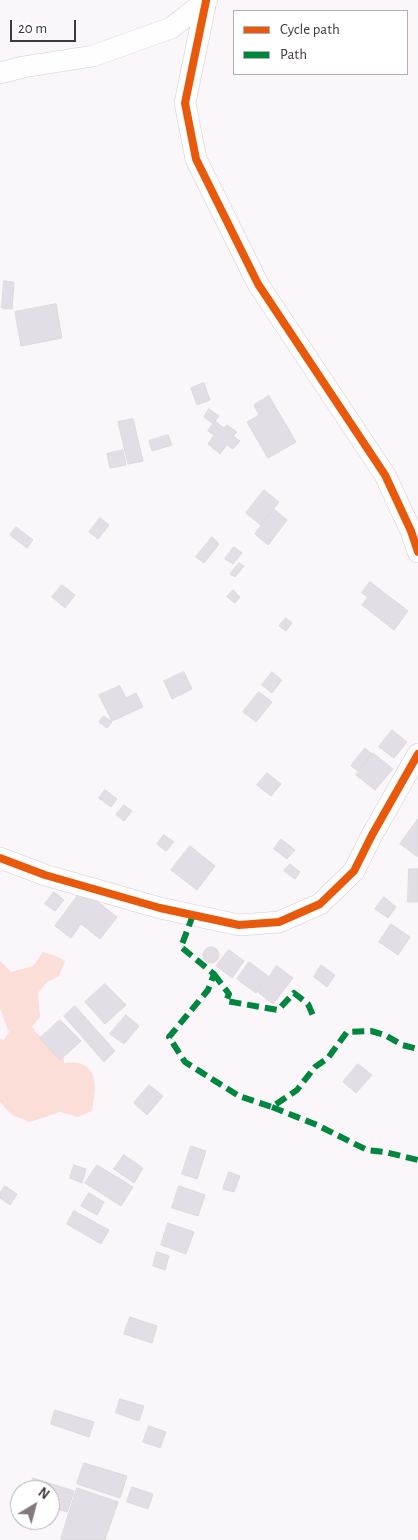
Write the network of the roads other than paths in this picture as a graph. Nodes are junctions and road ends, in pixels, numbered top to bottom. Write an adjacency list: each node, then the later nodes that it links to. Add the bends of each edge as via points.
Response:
1 (207, 0): 2 (street, via 171,28 93,56); 3 (street, via 185,103 196,159 258,284 385,475)
2 (0, 73)
3 (418, 552)
4 (418, 754): 5 (street, via 354,871 320,904 279,922 239,925 160,908 45,875)
5 (0, 858)

